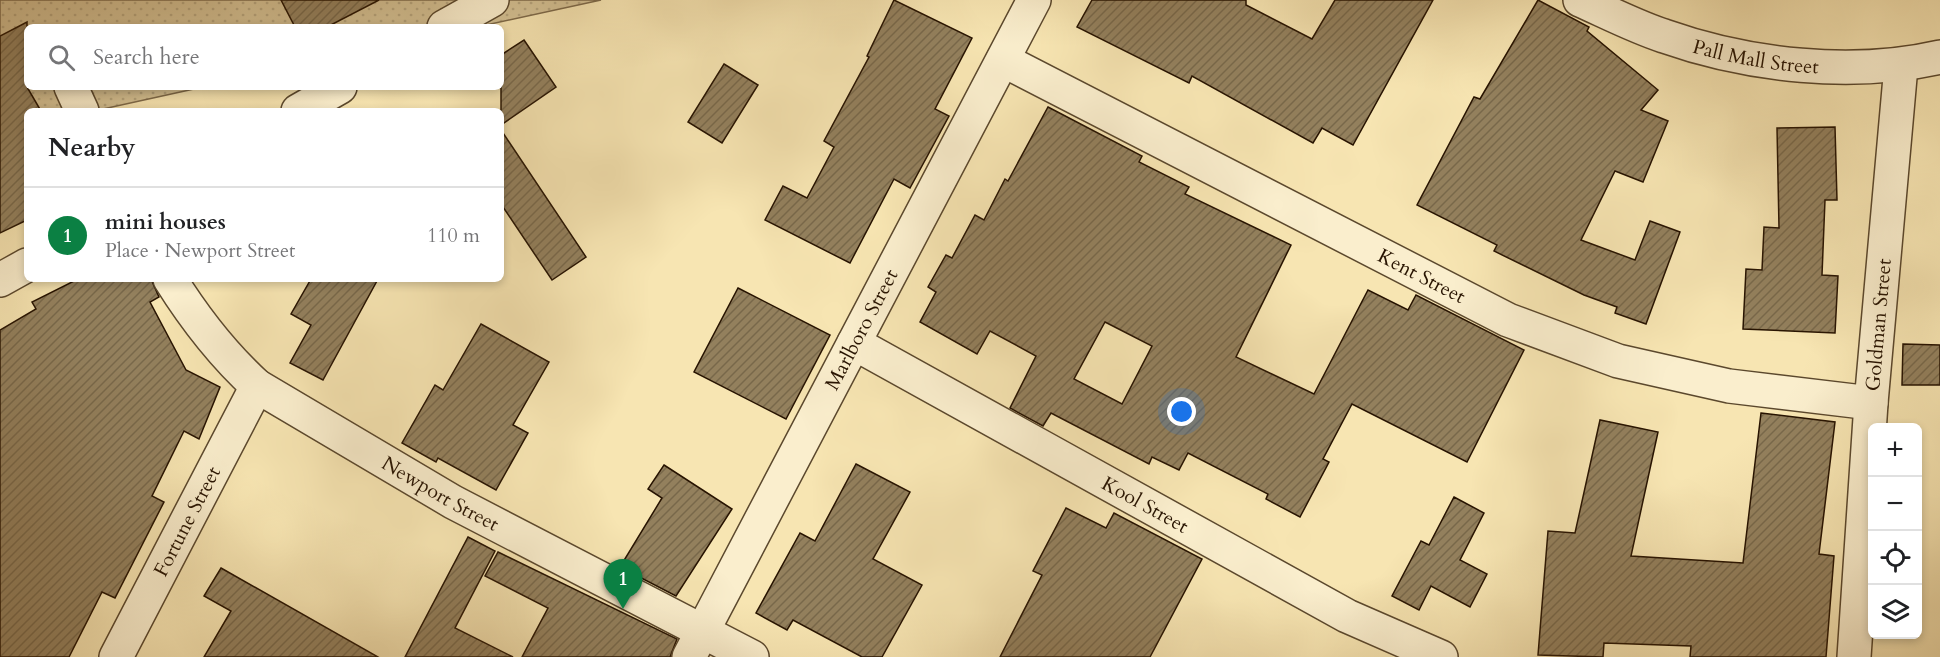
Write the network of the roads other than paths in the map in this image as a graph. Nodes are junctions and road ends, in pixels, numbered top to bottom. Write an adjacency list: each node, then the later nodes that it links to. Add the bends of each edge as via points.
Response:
1 (492, 0): 4 (street)
2 (1034, 0): 6 (street, Marlboro Street)
3 (1580, 0): 7 (street, Pall Mall Street, via 1664,37 1738,55 1862,68)
4 (449, 24)
5 (1940, 57): 7 (street, Pall Mall Street)
6 (1003, 60): 15 (street, Marlboro Street); 17 (street, Kent Street, via 1508,320 1629,363 1729,386)
7 (1901, 66): 17 (street, Goldman Street)
8 (72, 90): 10 (street)
9 (335, 90): 11 (street)
10 (81, 108)
11 (303, 108)
12 (24, 267): 13 (street)
13 (0, 280)
14 (172, 282): 16 (street, Newport Street, via 230,361)
15 (854, 342): 18 (street, Marlboro Street); 21 (street, Kool Street, via 1347,616)
16 (257, 386): 18 (street, Newport Street); 19 (street, Fortune Street)
17 (1871, 403): 22 (street, Goldman Street)
18 (696, 644): 20 (street, Newport Street)
19 (116, 657)
20 (752, 657)
21 (1441, 657)
22 (1854, 657)

